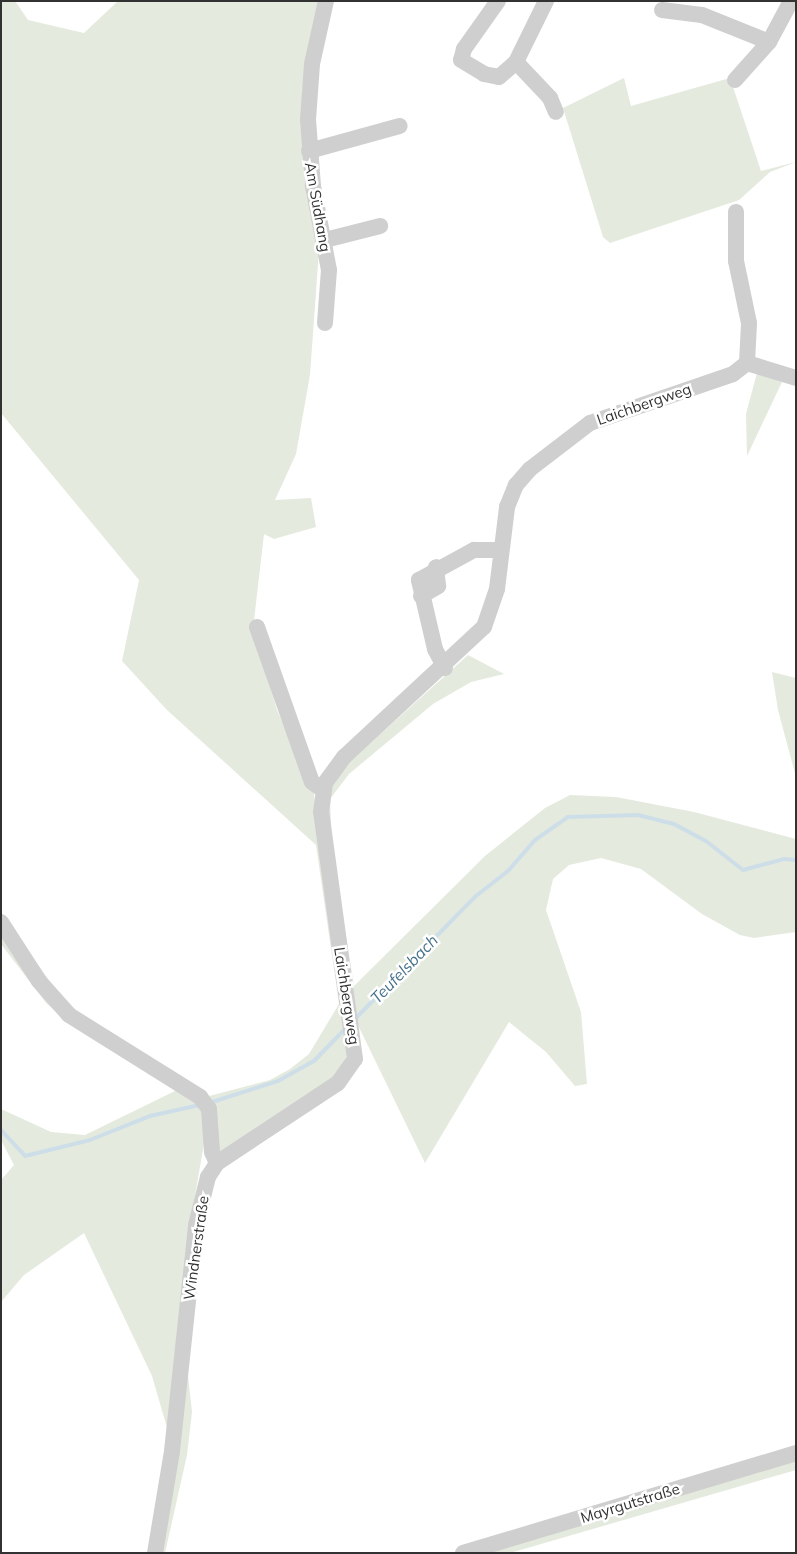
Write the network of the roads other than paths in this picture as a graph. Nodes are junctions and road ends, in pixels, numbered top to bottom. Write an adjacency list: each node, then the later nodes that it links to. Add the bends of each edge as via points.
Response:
1 (326, 1): 11 (street, Am Südhang, via 309,89)
2 (498, 1): 7 (street, via 464,48 461,60 484,74 499,77)
3 (791, 1): 6 (street)
4 (544, 2): 7 (street)
5 (662, 10): 6 (street, via 702,15)
6 (768, 42): 8 (street)
7 (516, 62): 9 (street, via 550,98)
8 (735, 80)
9 (556, 112)
10 (400, 126): 11 (street)
11 (309, 151): 14 (street, Am Südhang)
12 (736, 212): 16 (street, via 736,262 749,323)
13 (380, 226): 14 (street)
14 (325, 240): 15 (street, Am Südhang, via 329,270)
15 (325, 323)
16 (747, 363): 17 (street); 18 (street, Laichbergweg, via 733,374 583,427 516,485)
17 (796, 378)
18 (500, 550): 20 (street, Laichbergweg, via 497,590 487,622); 20 (street, via 474,550 436,567 419,580 435,649)
19 (257, 627): 21 (street, via 312,782)
20 (445, 668): 21 (street, Laichbergweg, via 344,758)
21 (323, 790): 23 (street, Laichbergweg, via 321,812 355,1059 338,1083)
22 (1, 922): 23 (street, via 39,981 69,1014 205,1103)
23 (217, 1163): 25 (street, Windnerstraße, via 201,1197 196,1225 172,1451)
24 (796, 1453): 26 (street, Mayrgutstraße)
25 (155, 1553)
26 (463, 1553)

